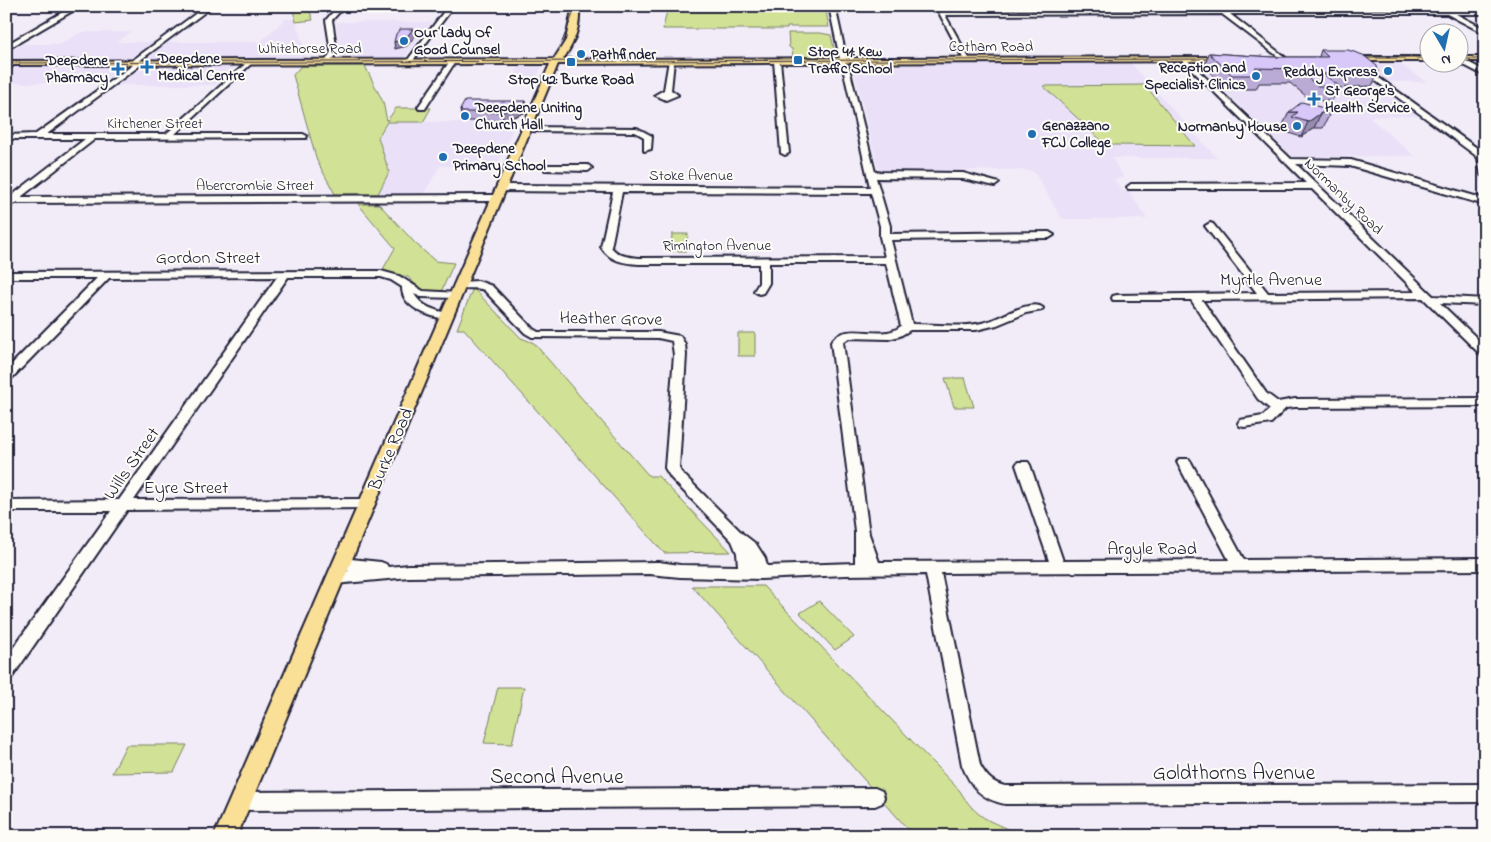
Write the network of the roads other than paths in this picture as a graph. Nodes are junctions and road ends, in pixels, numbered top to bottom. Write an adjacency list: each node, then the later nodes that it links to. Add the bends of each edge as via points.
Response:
1 (78, 6): 16 (street)
2 (210, 6): 35 (street)
3 (342, 6): 30 (street, via 329,20 334,52)
4 (451, 6): 31 (street)
5 (832, 6): 34 (street)
6 (937, 6): 12 (street)
7 (1216, 6): 13 (street)
8 (1438, 6): 10 (street)
9 (577, 9): 14 (main road, Burke Road); 33 (main road, Burke Road, via 562,56)
10 (1447, 12): 11 (street); 13 (street); 15 (street)
11 (1485, 12)
12 (941, 13): 13 (street); 26 (street)
13 (1224, 13): 21 (street)
14 (565, 25)
15 (1485, 32)
16 (6, 48)
17 (553, 52): 33 (main road, Burke Road)
18 (1184, 59): 19 (main road, Cotham Road); 26 (main road, Cotham Road); 49 (street, Normanby Road)
19 (1234, 59)
20 (1265, 59): 21 (main road)
21 (1287, 59)
22 (1344, 59): 23 (main road); 53 (street, via 1478,153)
23 (1418, 59)
24 (1468, 59): 25 (main road)
25 (1485, 59)
26 (967, 60): 34 (main road, Cotham Road)
27 (671, 61): 28 (main road, Cotham Road); 33 (main road, Cotham Road); 39 (street)
28 (777, 61): 34 (main road, Cotham Road); 48 (street)
29 (250, 62): 30 (main road, Whitehorse Road); 35 (main road, Whitehorse Road); 42 (street)
30 (328, 62): 31 (main road, Whitehorse Road)
31 (409, 62): 32 (main road, Whitehorse Road)
32 (452, 62): 33 (main road, Whitehorse Road); 40 (street)
33 (554, 62): 41 (main road, Burke Road)
34 (845, 62): 54 (street)
35 (136, 63): 37 (main road, Whitehorse Road); 45 (street)
36 (1468, 64): 38 (street)
37 (9, 65)
38 (1485, 74)
39 (666, 92)
40 (422, 107)
41 (525, 129): 47 (street, via 637,130 648,136); 61 (main road, Burke Road)
42 (167, 136): 43 (street, Kitchener Street); 46 (street, Kitchener Street)
43 (303, 136)
44 (6, 137): 45 (street, Kitchener Street)
45 (38, 137): 46 (street, Kitchener Street)
46 (93, 137): 63 (street)
47 (647, 149)
48 (785, 153)
49 (1289, 161): 56 (street, Normanby Road); 62 (street, via 1351,163)
50 (548, 168): 52 (street)
51 (588, 168): 52 (street)
52 (568, 169): 59 (street)
53 (1485, 175)
54 (871, 176): 55 (street, via 964,176); 58 (street)
55 (995, 184)
56 (1315, 186): 57 (street); 78 (street, Normanby Road)
57 (1130, 187)
58 (875, 188): 60 (street, Stoke Avenue); 66 (street)
59 (562, 189): 60 (street, Stoke Avenue); 61 (street, Stoke Avenue)
60 (618, 189): 67 (street, Rimington Avenue, via 606,244 609,253 616,257 632,260)
61 (499, 192): 63 (street, Abercrombie Street); 73 (main road, Burke Road)
62 (1485, 202)
63 (10, 203)
64 (1210, 226): 76 (street)
65 (1049, 235): 66 (street)
66 (886, 237): 68 (street)
67 (764, 260): 68 (street, Rimington Avenue); 74 (street, via 765,279)
68 (892, 260): 82 (street)
69 (285, 274): 70 (street, Gordon Street); 72 (street, Gordon Street, via 381,274); 92 (street, Wills Street)
70 (106, 275): 71 (street, Gordon Street); 84 (street)
71 (6, 276)
72 (406, 286): 73 (street, Gordon Street, via 421,294); 81 (street, Gordon Street, via 408,294 423,310)
73 (457, 290): 81 (main road, Burke Road); 98 (street, Heather Grove, via 478,284 488,288 536,335 658,335 678,341 680,356 672,468 738,538)
74 (759, 291)
75 (1194, 297): 76 (street, Myrtle Avenue); 77 (street, Myrtle Avenue); 86 (street, via 1262,396)
76 (1265, 297): 78 (street, Myrtle Avenue)
77 (1117, 298)
78 (1431, 300): 79 (street, Myrtle Avenue); 83 (street, Normanby Road)
79 (1485, 302)
80 (1038, 308): 82 (street, via 1019,310 980,326)
81 (446, 316): 90 (main road, Burke Road)
82 (907, 327): 96 (street, via 892,335 846,335 836,342)
83 (1485, 353)
84 (6, 377)
85 (1485, 402): 86 (street, via 1295,403)
86 (1278, 409): 87 (street, via 1267,420)
87 (1244, 423)
88 (1184, 462): 94 (street)
89 (1023, 465): 95 (street)
90 (366, 504): 92 (street, Eyre Street); 99 (main road, Burke Road)
91 (6, 506): 92 (street, Eyre Street)
92 (123, 506): 100 (street, Wills Street)
93 (1485, 564): 94 (street, Argyle Road)
94 (1240, 566): 95 (street, Argyle Road)
95 (1058, 567): 97 (street, Argyle Road)
96 (868, 568): 97 (street, Argyle Road); 98 (street, Argyle Road)
97 (932, 568): 101 (street, Goldthorns Avenue, via 971,765 975,775 994,793 1005,796)
98 (753, 569): 99 (street, Argyle Road, via 690,573 652,569)
99 (338, 571): 103 (main road, Burke Road)
100 (6, 672)
101 (1485, 793)
102 (875, 796): 103 (street, Second Avenue)
103 (240, 802): 104 (main road, Burke Road)
104 (225, 836)

